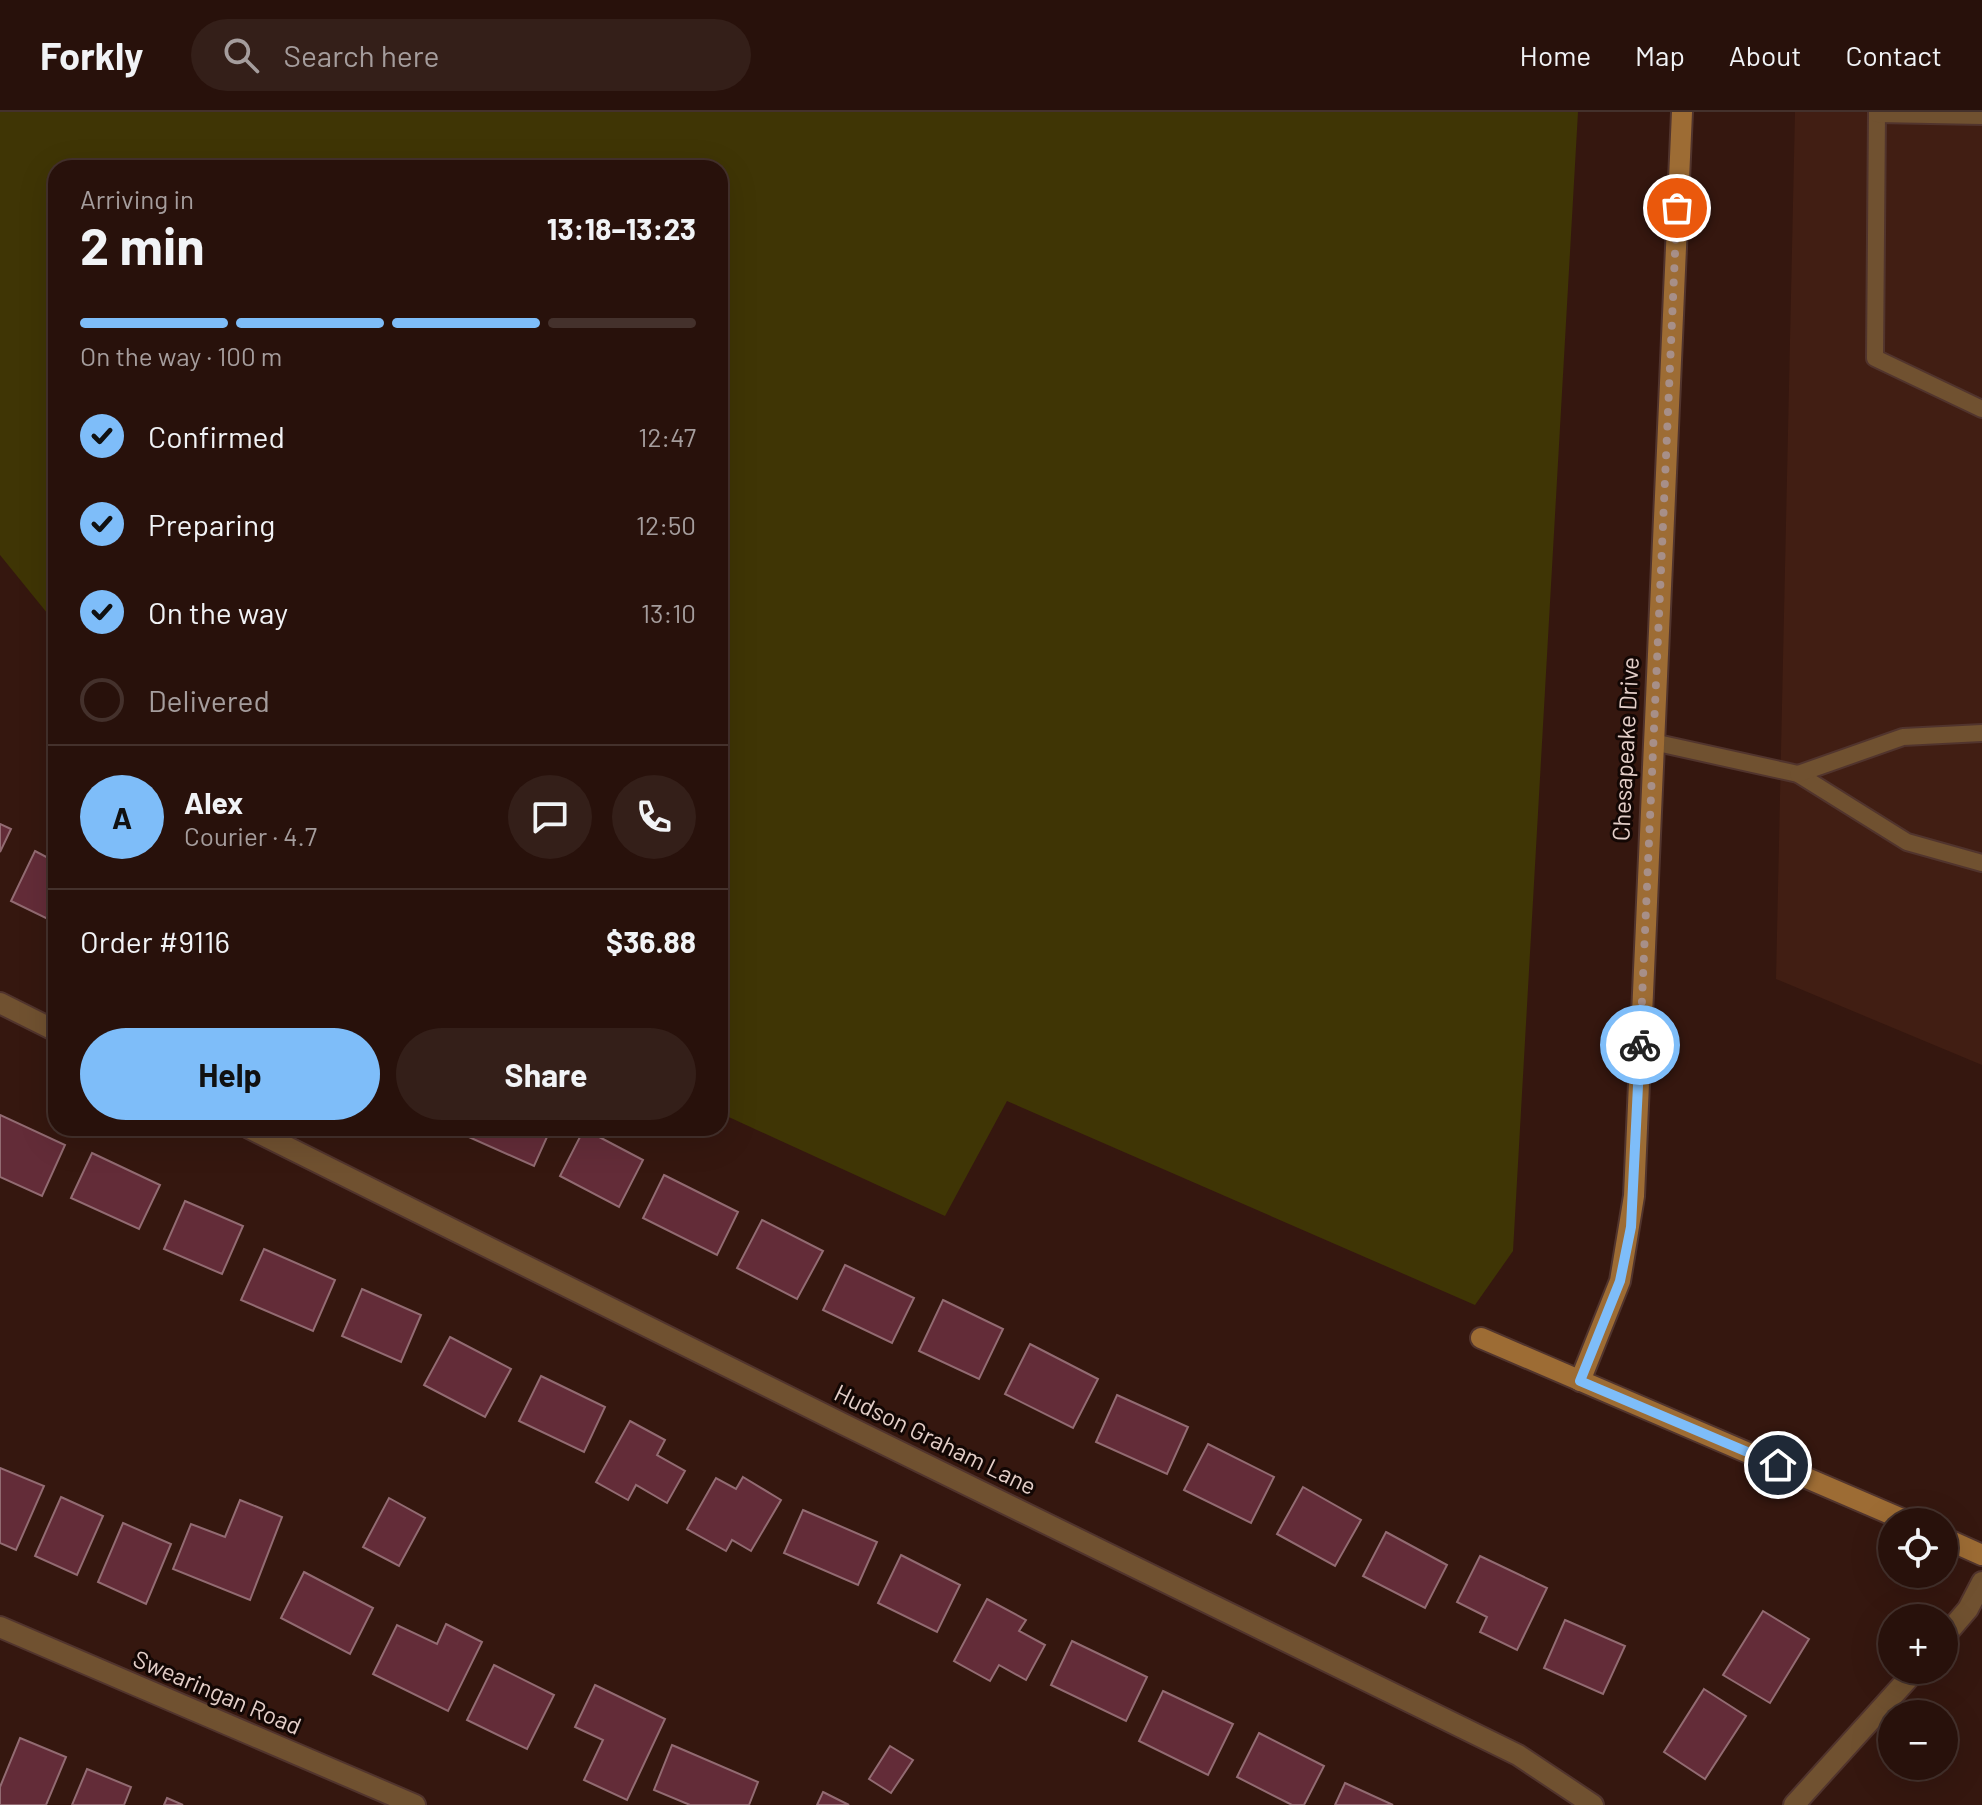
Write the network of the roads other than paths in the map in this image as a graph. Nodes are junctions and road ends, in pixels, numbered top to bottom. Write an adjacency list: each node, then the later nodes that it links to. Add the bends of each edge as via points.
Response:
1 (1682, 112): 6 (street, Chesapeake Drive)
2 (1877, 113): 3 (lane); 4 (lane, via 1875,358)
3 (1982, 116)
4 (1982, 409)
5 (1982, 733): 7 (lane, via 1903,737)
6 (1653, 742): 7 (lane); 13 (street, Chesapeake Drive, via 1631,1227 1620,1281)
7 (1798, 774): 8 (lane, via 1907,842)
8 (1982, 863)
9 (0, 1003): 10 (street)
10 (48, 1027)
11 (265, 1136): 22 (street, Hudson Graham Lane, via 1518,1755)
12 (1481, 1338): 13 (street)
13 (1580, 1381): 14 (street)
14 (1878, 1509)
15 (1958, 1544): 16 (street)
16 (1982, 1555)
17 (1982, 1582): 18 (street)
18 (1958, 1621)
19 (0, 1627): 21 (street, Swearingan Road)
20 (1903, 1684): 23 (street)
21 (415, 1805)
22 (1593, 1805)
23 (1794, 1805)

